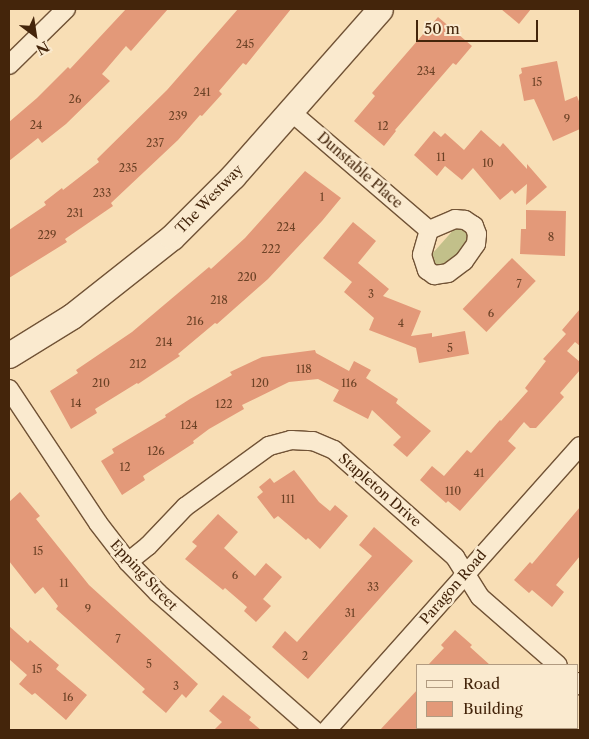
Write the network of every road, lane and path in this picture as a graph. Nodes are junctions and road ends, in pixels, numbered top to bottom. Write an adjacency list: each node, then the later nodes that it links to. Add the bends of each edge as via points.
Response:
1 (66, 9): 3 (street)
2 (380, 9): 4 (main road, The Westway)
3 (9, 65)
4 (290, 111): 5 (street, Dunstable Place); 6 (main road, The Westway, via 218,193 150,256 72,316)
5 (429, 230)
6 (9, 355)
7 (9, 389): 9 (street, Epping Street, via 98,523)
8 (580, 446): 10 (street, Paragon Road)
9 (128, 562): 10 (street, Stapleton Drive, via 185,507 221,479 269,446 291,440 313,441 334,450 455,556); 12 (street, Epping Street, via 158,593)
10 (465, 574): 11 (street, Stapleton Drive, via 480,597); 13 (street, Paragon Road)
11 (557, 664)
12 (314, 730)
13 (327, 730)

